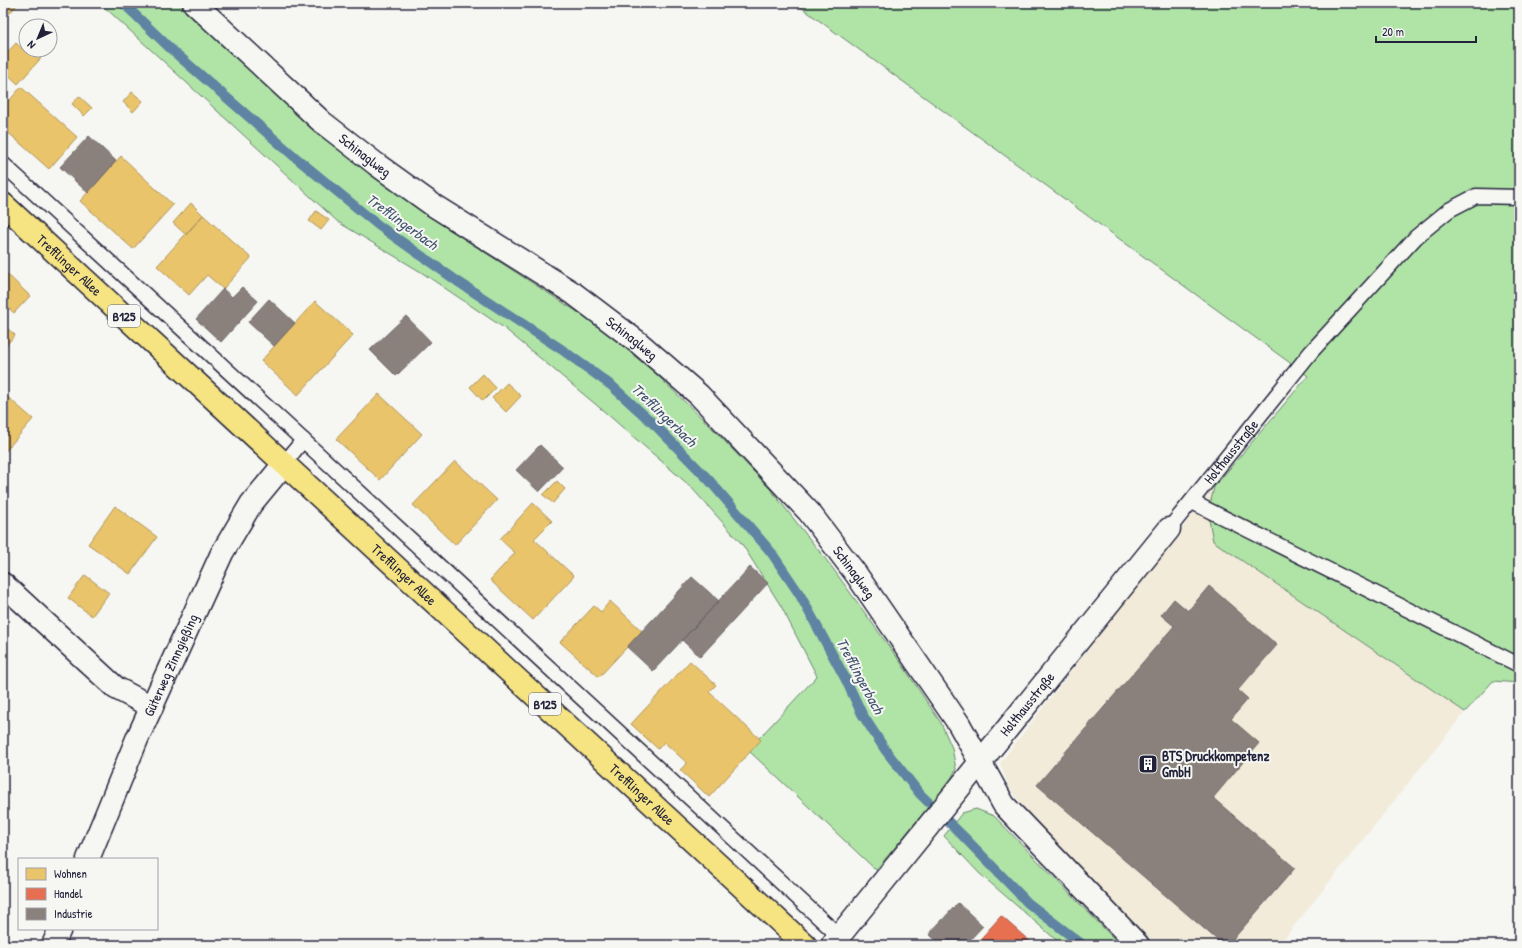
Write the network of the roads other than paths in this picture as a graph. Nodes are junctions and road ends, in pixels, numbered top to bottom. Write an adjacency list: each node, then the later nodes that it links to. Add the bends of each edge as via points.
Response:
1 (194, 3): 12 (street, Schinaglweg, via 322,122 376,164 433,205 573,293 640,343 699,395 809,512 842,555 954,718)
2 (3, 164): 5 (lane)
3 (1519, 196): 7 (lane, Holthausstraße, via 1476,196 1449,210 1416,237 1311,352)
4 (3, 204): 6 (main road, Trefflinger Allee / B125)
5 (303, 440): 6 (lane); 15 (lane)
6 (284, 464): 11 (street, Güterweg Zinngießing, via 251,504 222,553); 17 (main road, Trefflinger Allee / B125)
7 (1192, 502): 8 (lane, Holthausstraße); 10 (lane)
8 (1169, 529): 12 (street, Holthausstraße)
9 (3, 584): 11 (street, via 116,688)
10 (1519, 665)
11 (152, 707): 13 (street, Güterweg Zinngießing)
12 (979, 763): 15 (street, Holthausstraße); 18 (street, via 1004,805)
13 (88, 858)
14 (60, 930): 16 (street)
15 (836, 941)
16 (54, 945)
17 (806, 945)
18 (1138, 945)

